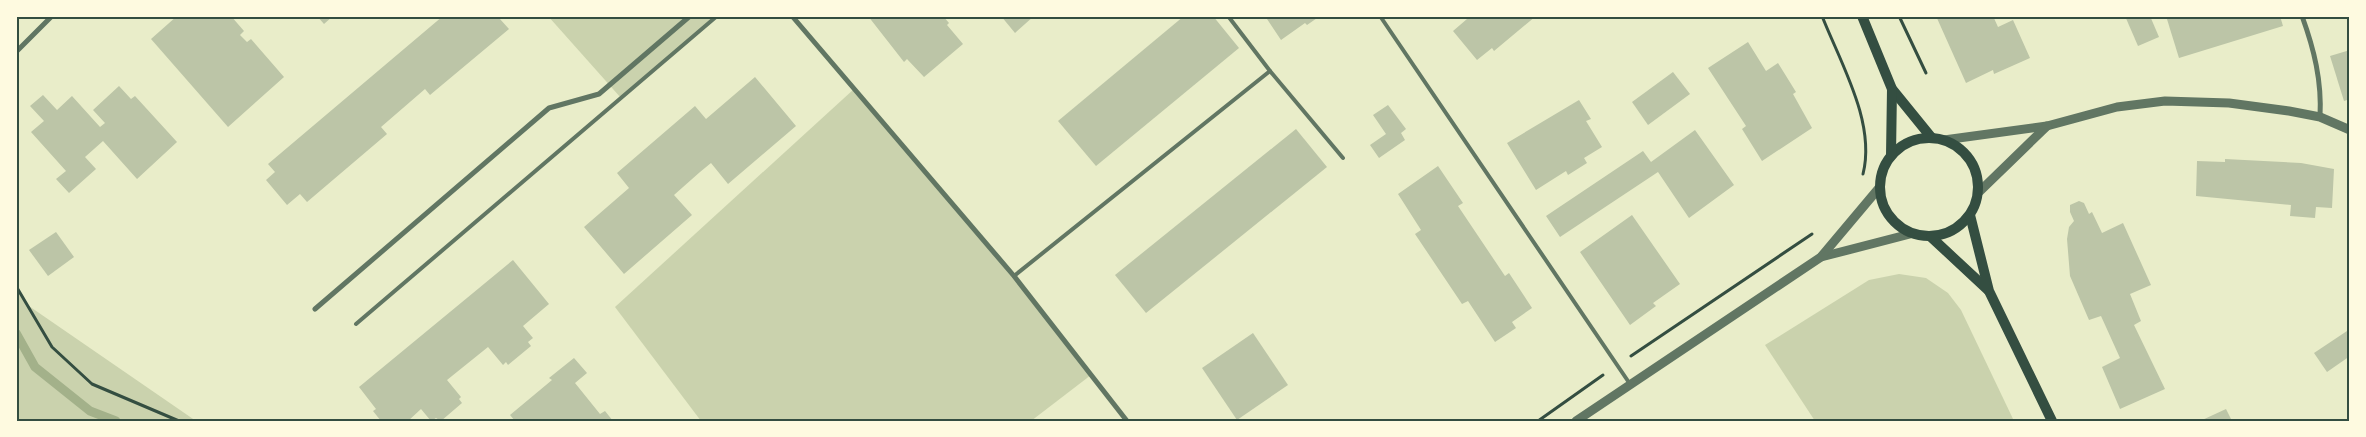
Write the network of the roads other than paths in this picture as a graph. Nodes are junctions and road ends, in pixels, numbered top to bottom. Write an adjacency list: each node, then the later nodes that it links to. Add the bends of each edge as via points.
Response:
1 (52, 16): 9 (street)
2 (690, 16): 27 (street, via 599,94 549,108)
3 (717, 16): 28 (lane)
4 (792, 16): 25 (street)
5 (1228, 16): 10 (lane)
6 (1380, 16): 29 (lane)
7 (1862, 16): 11 (main road)
8 (2302, 16): 12 (street, via 2321,86)
9 (16, 52)
10 (1270, 70): 18 (lane); 25 (lane)
11 (1892, 89): 15 (main road); 17 (main road)
12 (2320, 117): 13 (street, via 2229,103 2165,102 2117,107); 14 (street)
13 (2047, 126): 16 (street); 20 (street)
14 (2350, 130)
15 (1932, 138): 16 (main road); 17 (main road, via 1916,139)
16 (1944, 140): 20 (main road, via 1958,147 1970,159 1977,175)
17 (1891, 155): 19 (main road, via 1882,170)
18 (1342, 158)
19 (1879, 188): 22 (main road, via 1881,203 1888,216); 24 (street)
20 (1978, 192): 21 (main road)
21 (1970, 215): 23 (main road, via 1946,234); 26 (main road)
22 (1910, 234): 23 (main road); 24 (street)
23 (1931, 237): 26 (main road)
24 (1821, 257): 29 (street)
25 (1014, 276): 30 (street)
26 (1989, 291): 32 (main road)
27 (315, 309)
28 (356, 324)
29 (1630, 384): 31 (street)
30 (1127, 421)
31 (1576, 421)
32 (2052, 421)

